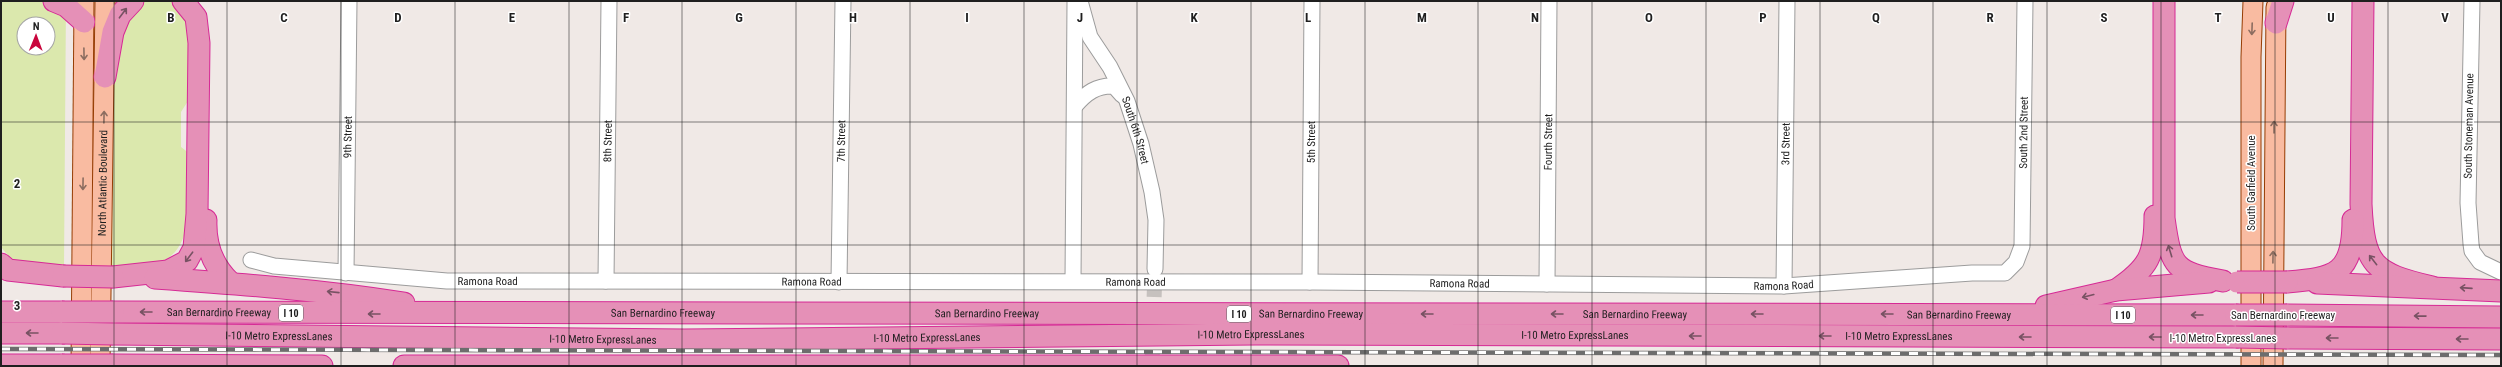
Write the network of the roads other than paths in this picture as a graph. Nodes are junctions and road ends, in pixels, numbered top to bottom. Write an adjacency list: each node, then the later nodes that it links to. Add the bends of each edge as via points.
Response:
1 (54, 1): 24 (highway, via 66,6)
2 (84, 1): 24 (main road, North Atlantic Boulevard)
3 (105, 1): 26 (main road, North Atlantic Boulevard)
4 (133, 1): 26 (highway, one-way to 4, via 113,32 120,15)
5 (183, 1): 36 (highway, one-way to 36, via 196,17 199,43 197,214 194,248 187,261 168,271)
6 (202, 1): 41 (highway, via 208,14 211,92 206,228 214,265)
7 (349, 1): 34 (street, 9th Street)
8 (609, 1): 38 (street, 8th Street)
9 (843, 1): 42 (street, 7th Street)
10 (1075, 1): 28 (street)
11 (1080, 1): 27 (street, South 6th Street, via 1090,37 1110,67)
12 (1312, 1): 43 (street, 5th Street)
13 (1549, 1): 45 (street, Fourth Street)
14 (1787, 1): 46 (street, 3rd Street)
15 (2024, 1): 30 (street, South 2nd Street, via 2022,246)
16 (2157, 1): 48 (highway, via 2155,235 2149,259 2138,276)
17 (2164, 1): 40 (highway, one-way to 17, via 2192,275 2173,262 2168,247 2164,218)
18 (2253, 1): 62 (main road, South Garfield Avenue, one-way to 62)
19 (2276, 1): 25 (main road, South Garfield Avenue)
20 (2283, 1): 25 (highway)
21 (2354, 1): 44 (highway, via 2353,239 2347,260 2338,271 2321,279)
22 (2363, 1): 47 (highway, one-way to 22, via 2396,279 2379,267 2367,253 2362,232 2361,204)
23 (2472, 1): 33 (street, South Stoneman Avenue, via 2468,203 2472,251 2480,262)
24 (84, 22): 57 (main road, North Atlantic Boulevard, one-way to 57)
25 (2276, 22): 63 (main road, South Garfield Avenue, one-way to 25)
26 (105, 77): 58 (main road, North Atlantic Boulevard, one-way to 26)
27 (1127, 101): 28 (street, via 1114,86 1103,86 1083,96); 32 (street, South 6th Street, via 1141,144 1152,192 1156,220)
28 (1075, 106): 39 (street)
29 (251, 260): 34 (street, Ramona Road, via 274,266)
30 (2016, 262): 46 (street, Ramona Road, via 2005,273)
31 (1, 264): 35 (highway, via 8,270)
32 (1155, 269)
33 (2501, 272)
34 (346, 273): 38 (street, Ramona Road, via 447,281)
35 (53, 276): 36 (highway, bridge); 37 (highway)
36 (121, 276): 41 (highway)
37 (1, 280)
38 (606, 281): 42 (street, Ramona Road)
39 (1073, 281): 42 (street, Ramona Road); 43 (street, Ramona Road)
40 (2230, 281): 44 (highway, bridge); 48 (highway)
41 (230, 282): 51 (highway, one-way to 41, via 345,294)
42 (838, 282)
43 (1310, 282): 45 (street, Ramona Road)
44 (2287, 282): 47 (highway)
45 (1547, 284): 46 (street, Ramona Road)
46 (1784, 286)
47 (2432, 287): 49 (highway, one-way to 47)
48 (2116, 290): 52 (highway, one-way to 52)
49 (2501, 291)
50 (1, 312): 51 (highway, San Bernardino Freeway / I 10, one-way to 50, bridge)
51 (469, 314): 52 (highway, San Bernardino Freeway / I 10, one-way to 51)
52 (2010, 314): 53 (highway, San Bernardino Freeway / I 10, one-way to 52, bridge)
53 (2501, 317)
54 (1, 333): 55 (highway, I-10 Metro ExpressLanes, one-way to 54, bridge, via 1255,334 676,340)
55 (2501, 339)
56 (1, 365): 57 (highway)
57 (72, 365): 58 (highway, bridge)
58 (107, 365): 59 (highway)
59 (322, 366)
60 (404, 366): 61 (highway)
61 (1338, 366)
62 (2251, 366)
63 (2273, 366)

